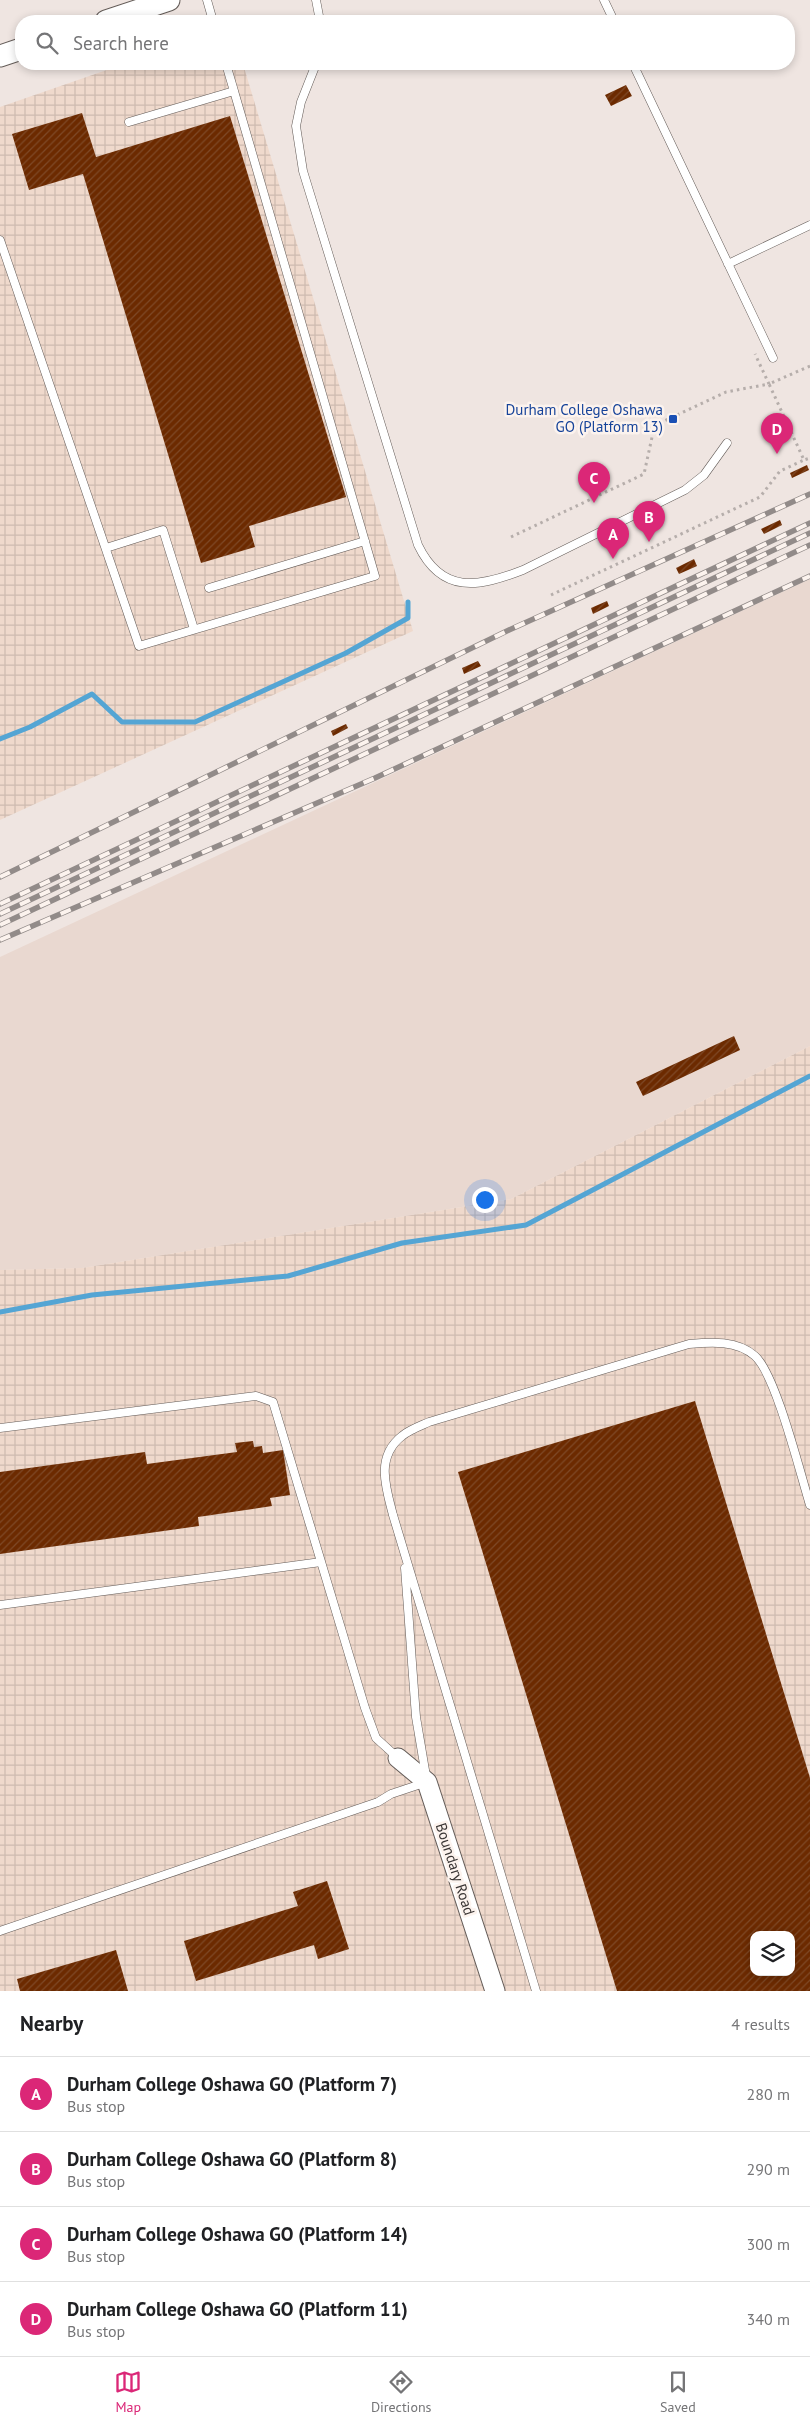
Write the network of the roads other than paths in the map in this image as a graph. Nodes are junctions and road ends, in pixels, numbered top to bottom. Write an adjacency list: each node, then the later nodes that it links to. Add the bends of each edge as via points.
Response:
1 (169, 0): 5 (main road)
2 (207, 0): 6 (lane)
3 (316, 0): 7 (lane)
4 (604, 0): 8 (lane)
5 (124, 15)
6 (211, 15)
7 (319, 15)
8 (611, 15)
9 (15, 51): 10 (main road)
10 (0, 56)
11 (228, 70): 14 (lane)
12 (314, 70): 20 (lane, via 296,126 303,171 418,545 437,574 453,582 475,583 499,580 523,570 686,490 704,475)
13 (636, 70): 18 (lane)
14 (234, 91): 15 (lane); 21 (lane)
15 (128, 122)
16 (810, 225): 18 (lane)
17 (0, 240): 22 (lane)
18 (728, 264): 19 (lane)
19 (773, 358)
20 (727, 443)
21 (364, 541): 23 (lane); 24 (lane, via 375,576)
22 (106, 548): 24 (lane, via 139,646); 24 (lane, via 163,530)
23 (209, 588)
24 (194, 629)
25 (0, 1428): 28 (lane, via 256,1396 273,1402)
26 (810, 1505): 27 (lane, via 768,1374 754,1355 738,1346 715,1341 689,1344 429,1422 401,1437 385,1458 384,1482)
27 (404, 1551): 31 (lane, via 416,1717); 34 (lane)
28 (321, 1562): 29 (lane); 30 (lane, via 376,1738)
29 (0, 1605)
30 (398, 1758): 31 (street)
31 (427, 1782): 32 (lane, via 378,1802); 33 (street, Boundary Road)
32 (0, 1931)
33 (495, 1991)
34 (536, 1991)

